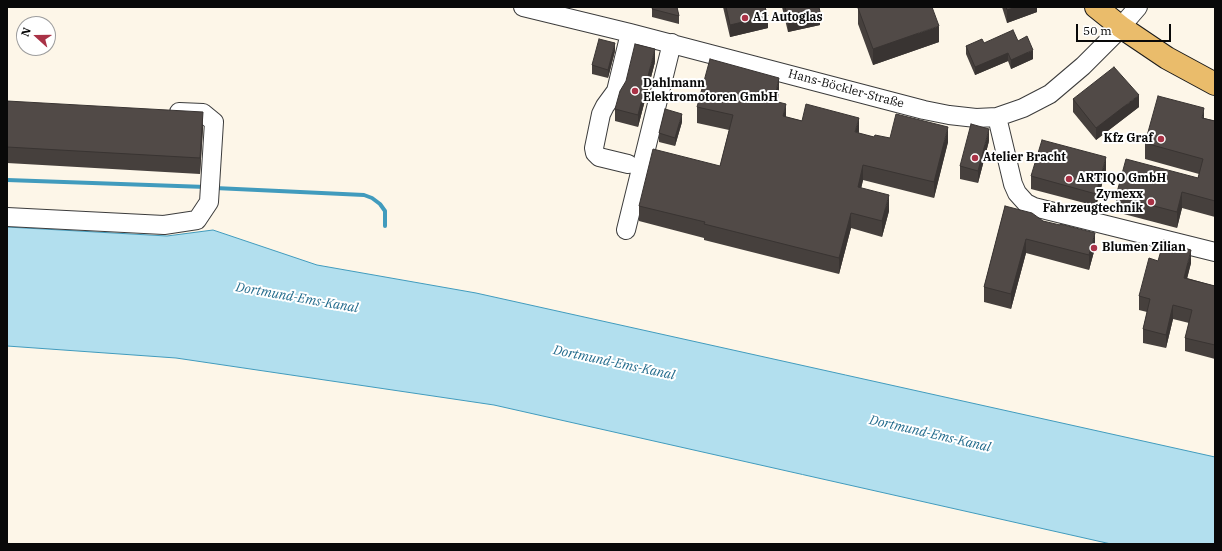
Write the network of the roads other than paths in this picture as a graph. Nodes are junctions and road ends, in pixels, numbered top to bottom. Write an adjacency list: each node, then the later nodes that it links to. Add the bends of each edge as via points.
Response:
1 (526, 7): 5 (street, Hans-Böckler-Straße)
2 (1096, 7): 4 (main road)
3 (1138, 7): 4 (street, Hans-Böckler-Straße)
4 (1121, 27): 7 (main road, via 1167,58); 9 (street, Hans-Böckler-Straße, via 1084,66 1050,94 1023,108)
5 (630, 33): 6 (street, Hans-Böckler-Straße); 10 (street, via 616,91 601,114 594,148 599,157)
6 (672, 43): 9 (street, Hans-Böckler-Straße, via 924,110 976,118); 12 (street)
7 (1215, 84)
8 (164, 111): 11 (street, via 203,113 214,122 209,202 197,220 164,225)
9 (997, 117): 13 (street, via 1013,184 1026,203)
10 (628, 164)
11 (7, 217)
12 (626, 230)
13 (1215, 252)

